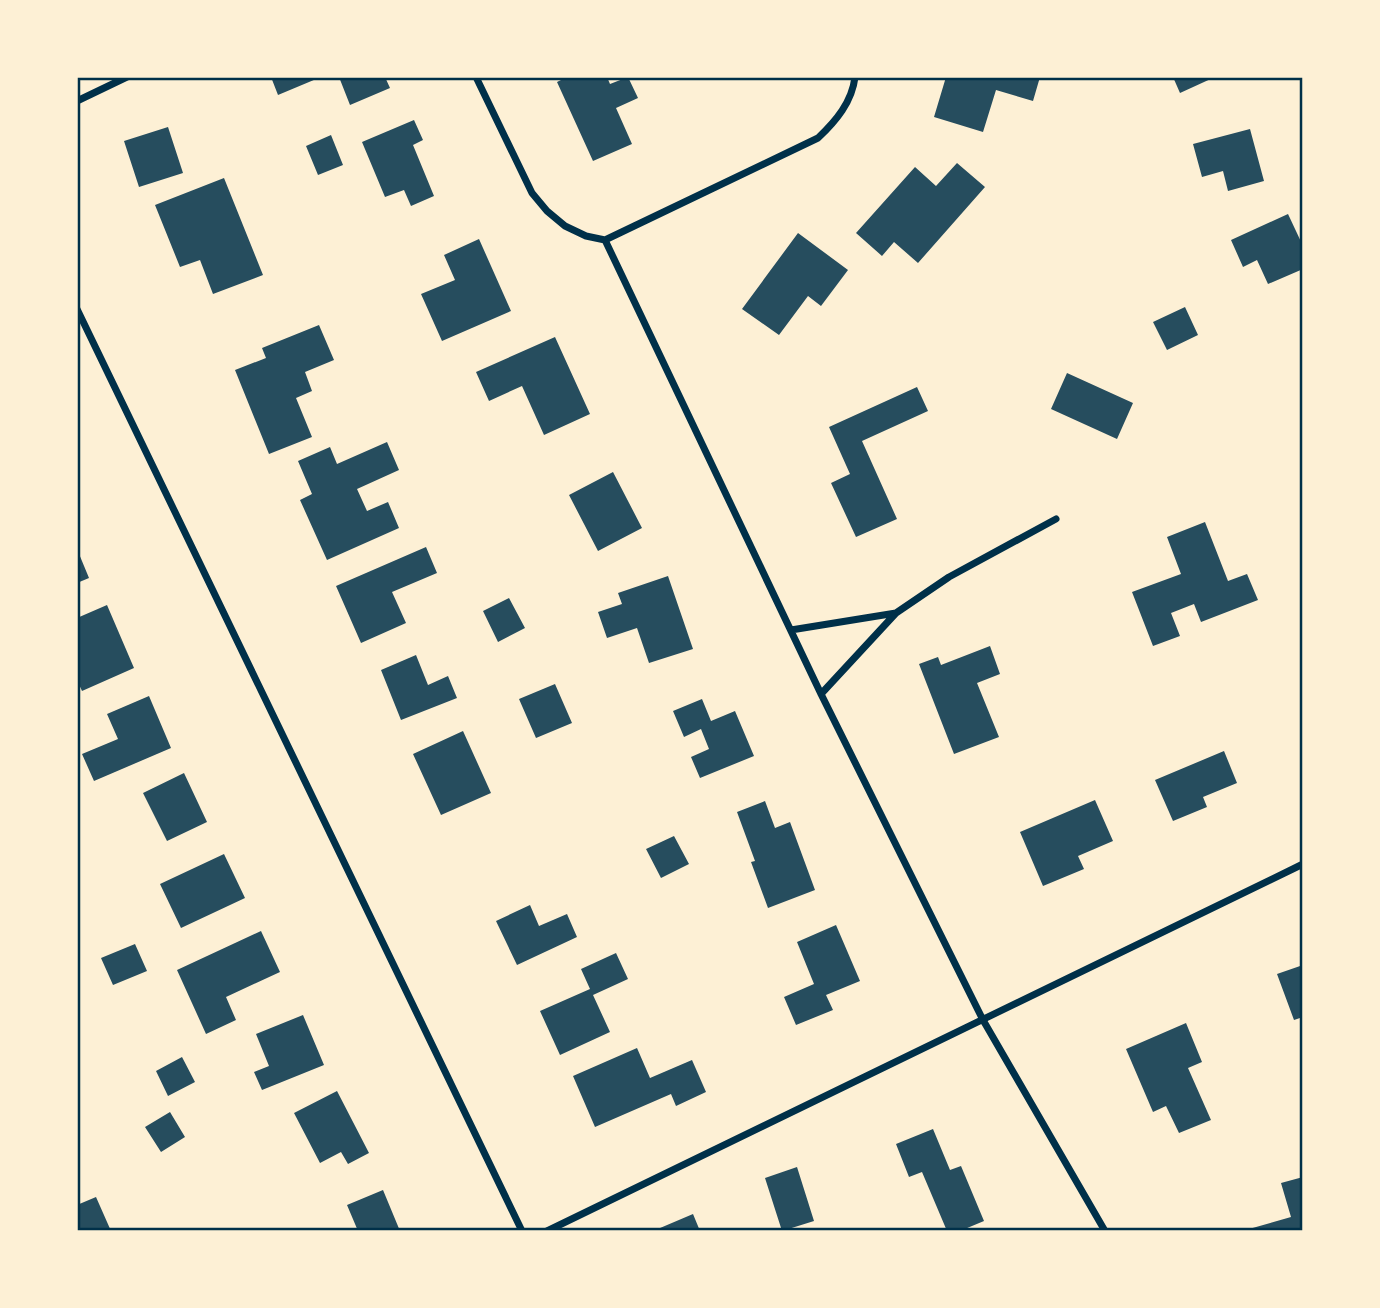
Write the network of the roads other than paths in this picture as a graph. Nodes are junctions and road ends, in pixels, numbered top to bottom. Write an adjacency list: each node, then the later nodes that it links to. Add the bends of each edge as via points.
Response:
1 (127, 77): 4 (street)
2 (476, 77): 5 (street, via 532,193 565,226)
3 (855, 77): 5 (street, via 840,114 818,138)
4 (77, 101)
5 (605, 240): 9 (street)
6 (77, 309): 13 (street)
7 (1056, 519): 8 (street, via 949,577)
8 (896, 613): 9 (street); 10 (street)
9 (791, 630): 10 (street)
10 (821, 694): 12 (street)
11 (1303, 864): 12 (street)
12 (983, 1020): 14 (street); 15 (street)
13 (522, 1231)
14 (547, 1231)
15 (1105, 1231)

